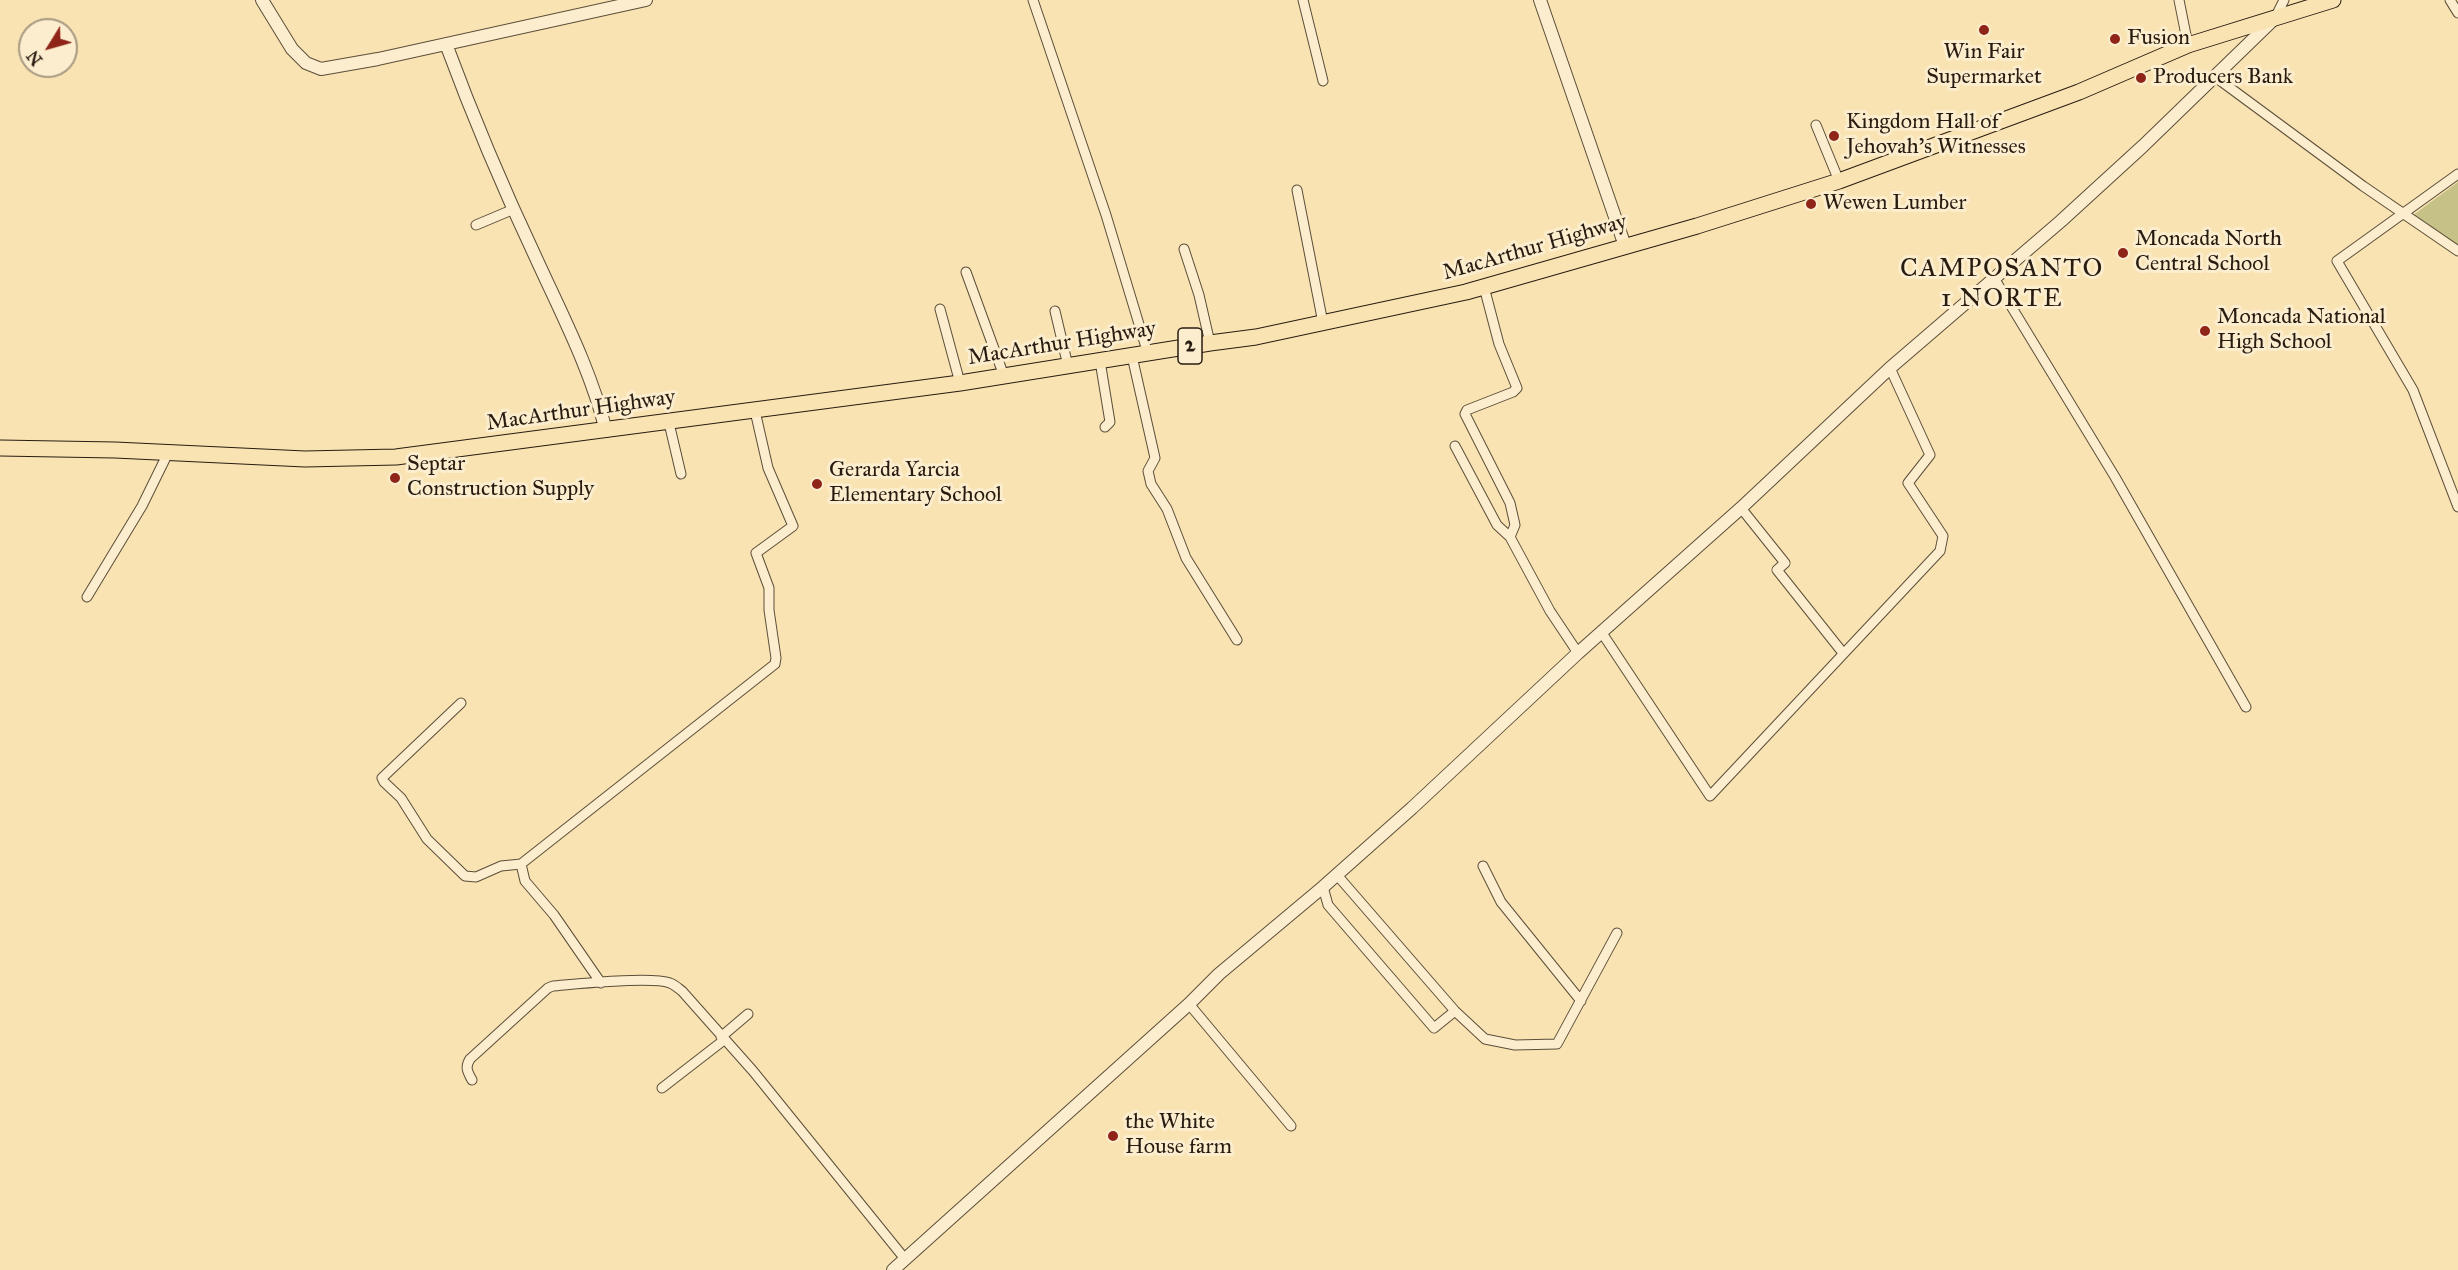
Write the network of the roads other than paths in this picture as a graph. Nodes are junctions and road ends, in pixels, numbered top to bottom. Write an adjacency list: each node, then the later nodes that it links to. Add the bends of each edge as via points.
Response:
1 (262, 0): 12 (street, via 291,49 313,67 331,68)
2 (646, 0): 12 (street)
3 (1033, 0): 33 (street, via 1106,215)
4 (1303, 0): 15 (street)
5 (1540, 0): 23 (street)
6 (2179, 0): 13 (street)
7 (2284, 0): 11 (street)
8 (2333, 0): 11 (highway, MacArthur Highway / 2)
9 (2450, 0): 10 (street)
10 (2458, 13)
11 (2275, 18): 13 (highway, MacArthur Highway / 2); 14 (street)
12 (446, 44): 20 (street)
13 (2188, 45): 18 (highway, MacArthur Highway / 2, via 2079,92)
14 (2214, 76): 21 (street); 27 (street, via 2143,146)
15 (1323, 81)
16 (1816, 124): 18 (street)
17 (2458, 174): 21 (street)
18 (1839, 181): 23 (highway, MacArthur Highway / 2)
19 (1298, 190): 31 (street)
20 (514, 209): 22 (street); 43 (street, via 583,358)
21 (2403, 214): 25 (street); 48 (street, via 2337,261 2413,390)
22 (476, 225)
23 (1624, 246): 28 (highway, MacArthur Highway / 2)
24 (1184, 249): 32 (street)
25 (2458, 251)
26 (966, 272): 38 (street)
27 (1994, 278): 37 (street); 57 (street, via 2115,477)
28 (1484, 287): 31 (highway, MacArthur Highway / 2); 50 (street, via 1496,334 1517,388 1465,414 1510,503 1515,525)
29 (940, 309): 39 (street)
30 (1055, 311): 36 (street)
31 (1323, 323): 32 (highway, MacArthur Highway / 2, via 1256,338)
32 (1210, 343): 33 (highway, MacArthur Highway / 2)
33 (1148, 354): 34 (highway, MacArthur Highway / 2)
34 (1132, 356): 35 (highway, MacArthur Highway / 2); 53 (street, via 1155,458 1148,477 1167,509 1186,558)
35 (1100, 361): 36 (highway, MacArthur Highway / 2); 42 (street, via 1110,422)
36 (1068, 366): 38 (highway, MacArthur Highway / 2)
37 (1890, 368): 49 (street); 55 (street, via 1930,455 1908,483 1943,536 1940,551)
38 (1004, 376): 39 (highway, MacArthur Highway / 2)
39 (960, 383): 40 (highway, MacArthur Highway / 2)
40 (755, 411): 41 (highway, MacArthur Highway / 2); 58 (street, via 768,468 794,526 756,553 769,588 775,664)
41 (669, 423): 43 (highway, MacArthur Highway / 2); 47 (street)
42 (1105, 427)
43 (606, 431): 46 (highway, MacArthur Highway / 2, via 366,459)
44 (1455, 446): 50 (street, via 1497,525)
45 (0, 448): 46 (highway, MacArthur Highway / 2)
46 (168, 453): 51 (street, via 142,506)
47 (681, 474)
48 (2458, 507)
49 (1741, 508): 52 (street); 55 (street, via 1785,563 1777,570)
50 (1510, 537): 54 (street)
51 (87, 597)
52 (1602, 633): 54 (street); 55 (street, via 1710,796)
53 (1237, 640)
54 (1578, 653): 60 (street)
55 (1843, 653)
56 (461, 703): 58 (street, via 382,778 401,798 426,839 465,876 476,877 501,866)
57 (2246, 707)
58 (521, 864): 63 (street, via 525,880)
59 (1483, 866): 64 (street, via 1501,902)
60 (1337, 875): 61 (street); 66 (street)
61 (1323, 887): 65 (street); 66 (street, via 1328,905 1434,1028)
62 (1617, 933): 64 (street)
63 (600, 982): 68 (street, via 671,983); 69 (street, via 548,988 470,1059 466,1065)
64 (1581, 1001): 66 (street, via 1557,1044 1485,1039)
65 (1189, 1004): 71 (street); 72 (street)
66 (1455, 1011)
67 (748, 1014): 68 (street)
68 (722, 1038): 70 (street); 72 (street)
69 (472, 1080)
70 (662, 1088)
71 (1291, 1126)
72 (905, 1259): 73 (street)
73 (892, 1270)

